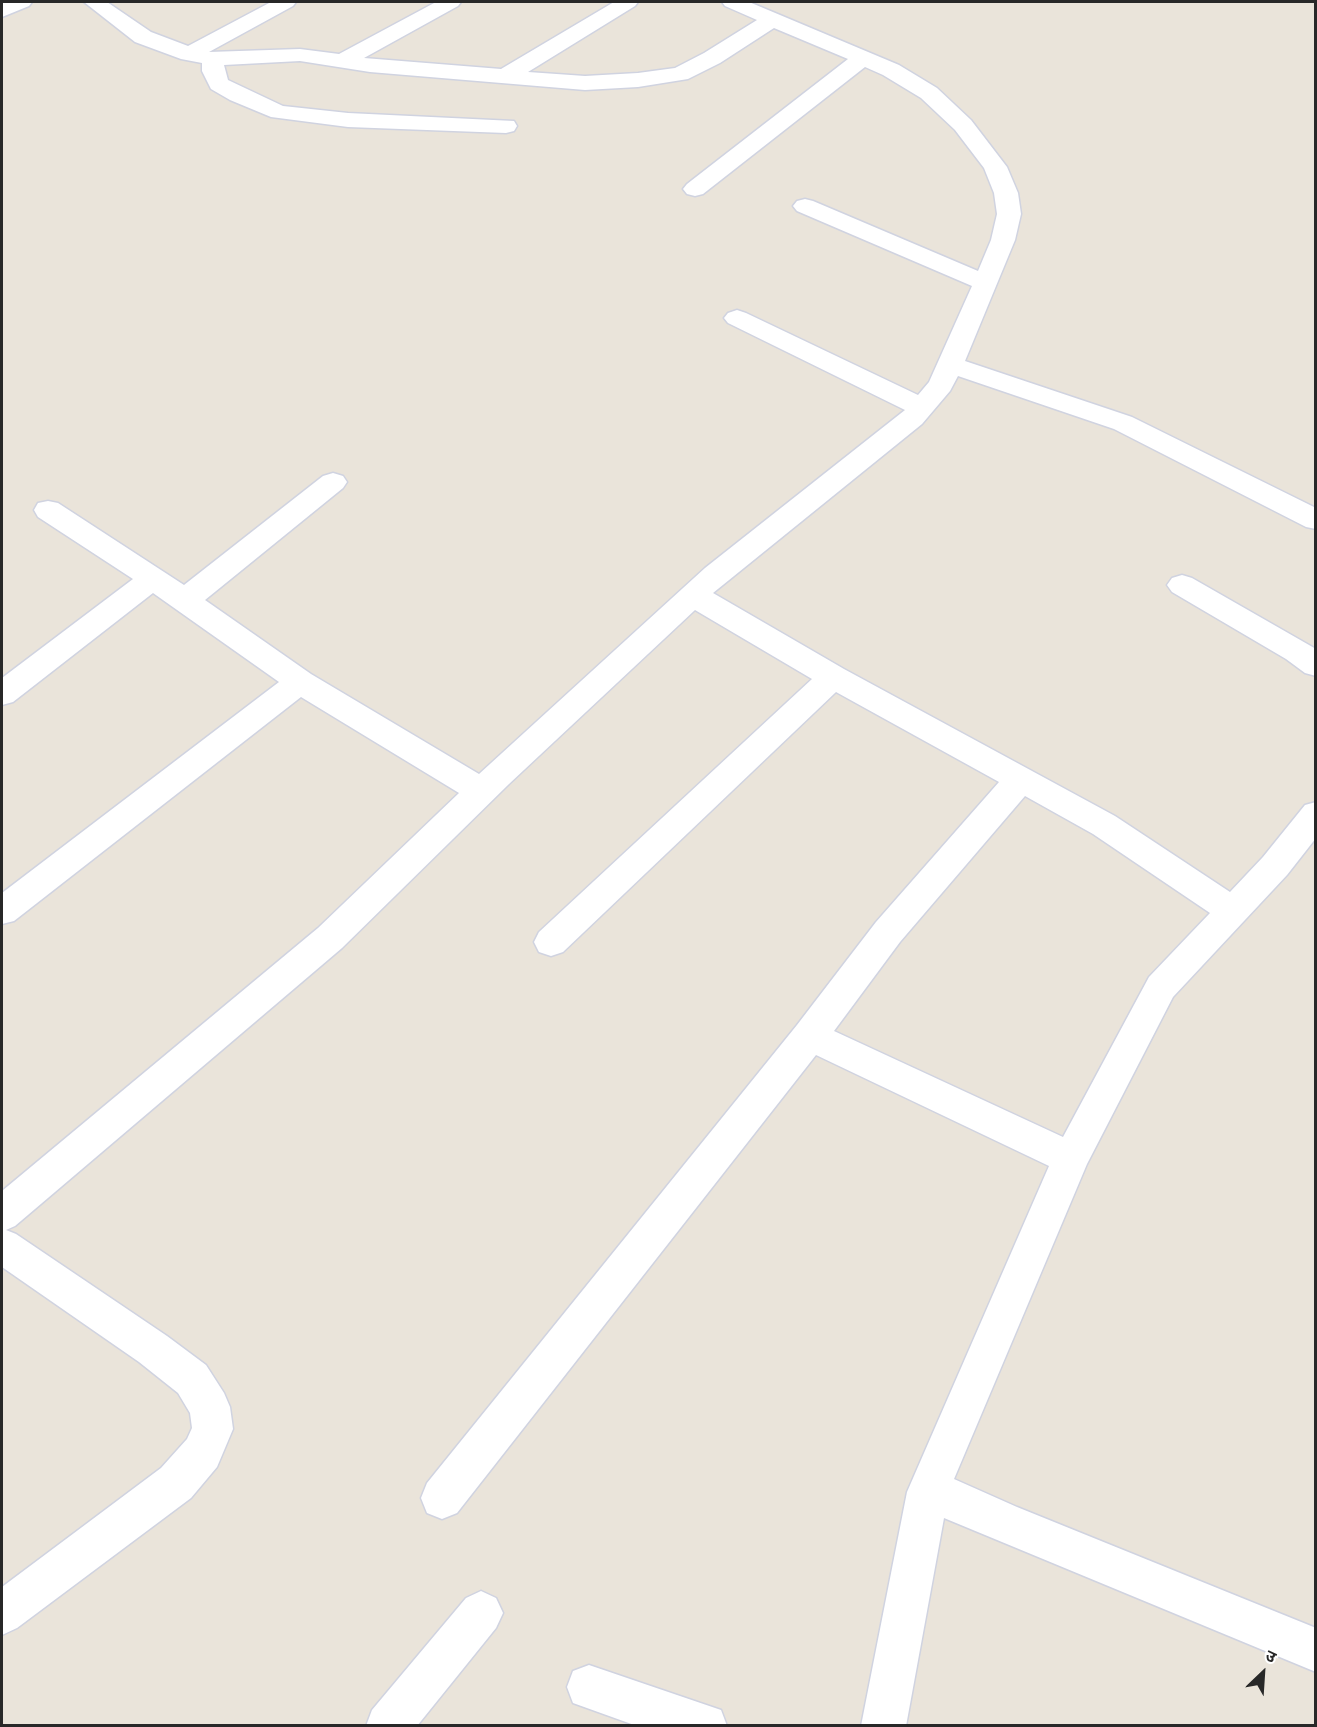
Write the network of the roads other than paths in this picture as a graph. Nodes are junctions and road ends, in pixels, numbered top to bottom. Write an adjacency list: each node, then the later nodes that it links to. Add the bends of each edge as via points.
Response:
1 (22, 2): 7 (street)
2 (94, 2): 9 (street, via 143,37)
3 (286, 2): 9 (street)
4 (451, 2): 12 (street)
5 (628, 2): 13 (street)
6 (732, 2): 8 (street)
7 (2, 11)
8 (773, 19): 10 (street); 13 (street, via 680,74 585,83)
9 (189, 54): 11 (street)
10 (863, 58): 15 (street); 17 (street, via 929,93 963,125 995,166 1009,214)
11 (213, 59): 12 (street, via 300,55); 14 (street, via 219,84 279,112 348,120)
12 (342, 61): 13 (street)
13 (507, 76)
14 (506, 126)
15 (695, 189)
16 (805, 206): 17 (street)
17 (985, 283): 19 (street)
18 (737, 318): 20 (street)
19 (951, 364): 20 (street, via 941,385); 23 (street, via 1123,423)
20 (922, 408): 26 (street)
21 (333, 482): 27 (street)
22 (48, 510): 24 (street)
23 (1316, 520)
24 (153, 578): 27 (street); 31 (street)
25 (1182, 585): 28 (street)
26 (693, 595): 29 (street); 33 (street)
27 (185, 600): 30 (street)
28 (1316, 665)
29 (833, 677): 32 (street); 37 (street)
30 (300, 682): 33 (street); 35 (street)
31 (2, 694)
32 (1020, 780): 36 (street, via 1104,825); 38 (street, via 888,932)
33 (482, 790): 40 (street, via 330,939)
34 (1316, 814): 36 (street)
35 (2, 911)
36 (1233, 911): 39 (street, via 1161,987)
37 (551, 942)
38 (810, 1036): 39 (street); 43 (street)
39 (1071, 1158): 42 (street)
40 (2, 1214)
41 (2, 1246): 44 (street, via 192,1379 210,1407 213,1429 202,1454 176,1483)
42 (943, 1496): 46 (street); 50 (street)
43 (442, 1498)
44 (2, 1613)
45 (481, 1613): 48 (street)
46 (1316, 1650)
47 (590, 1687): 49 (street)
48 (388, 1725)
49 (705, 1725)
50 (883, 1725)

